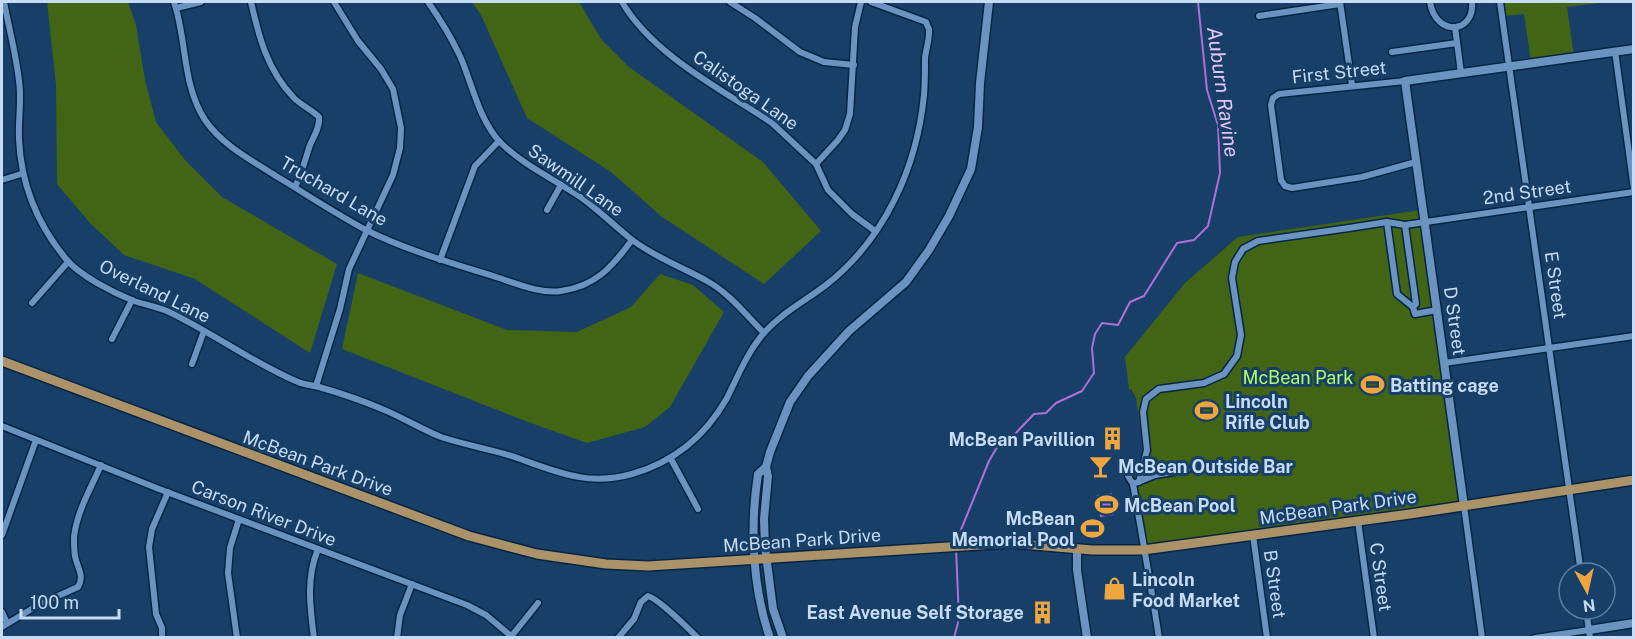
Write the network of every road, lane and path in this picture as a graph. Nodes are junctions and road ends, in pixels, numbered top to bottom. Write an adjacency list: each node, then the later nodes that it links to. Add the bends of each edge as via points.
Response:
1 (4, 2): 30 (street, Overland Lane, via 19,81)
2 (201, 2): 15 (street)
3 (250, 2): 33 (street, via 261,45 276,76 296,100 319,117)
4 (334, 2): 40 (street, via 393,89 401,128 393,175)
5 (428, 2): 27 (street, Sawmill Lane, via 455,47 473,94)
6 (622, 2): 29 (street, Calistoga Lane, via 659,46 772,123)
7 (730, 2): 22 (street, via 800,52 824,62)
8 (861, 2): 22 (street, via 855,27)
9 (871, 2): 41 (street, Overland Lane, via 926,22 929,31 921,117 914,148 903,183)
10 (989, 2): 62 (main road, via 975,148 949,216 906,282 849,331 808,376 781,421)
11 (1430, 2): 17 (street, via 1436,20)
12 (1472, 2): 17 (street, via 1469,19)
13 (1500, 2): 23 (street, E Street)
14 (1340, 3): 16 (street); 26 (street)
15 (175, 4): 33 (street, Truchard Lane, via 193,94 205,119 243,155)
16 (1260, 16)
17 (1455, 27): 18 (street)
18 (1457, 43): 21 (street); 24 (street)
19 (1634, 49): 20 (main road, First Street)
20 (1615, 51): 23 (main road, First Street); 34 (street)
21 (1392, 52)
22 (854, 66): 29 (street, via 845,130)
23 (1510, 66): 24 (main road, First Street); 35 (street, E Street)
24 (1461, 73): 25 (main road, First Street)
25 (1405, 81): 26 (street, First Street); 28 (main road, D Street)
26 (1352, 85): 28 (street, First Street, via 1273,98 1281,180 1285,186 1362,177)
27 (499, 141): 32 (street, Sawmill Lane, via 526,164); 43 (street, via 475,166)
28 (1416, 162): 38 (main road, D Street)
29 (816, 164): 41 (street, Calistoga Lane, via 828,190)
30 (21, 174): 31 (street); 44 (street, Overland Lane, via 28,198 45,230)
31 (2, 180)
32 (561, 185): 36 (street); 42 (street, Sawmill Lane)
33 (295, 187): 40 (street, Truchard Lane)
34 (1634, 190): 35 (street, 2nd Street)
35 (1529, 207): 38 (street, 2nd Street); 53 (street, E Street)
36 (547, 210)
37 (1387, 222): 39 (street, 2nd Street); 47 (street, via 1397,294); 66 (street, 2nd Street, via 1258,241 1243,249 1235,262 1233,278 1240,335 1237,356 1224,374 1204,383 1159,389 1146,399 1143,412 1147,450)
38 (1424, 222): 39 (street, 2nd Street); 48 (main road, D Street)
39 (1405, 225): 47 (street, via 1416,304)
40 (367, 230): 43 (street, Truchard Lane); 57 (street, via 350,269)
41 (875, 231): 50 (street, Overland Lane, via 846,267)
42 (632, 240): 43 (street, Truchard Lane, via 602,275 583,286 558,291 533,288); 50 (street, Sawmill Lane, via 709,282)
43 (440, 260)
44 (68, 262): 45 (street, Overland Lane); 46 (street)
45 (132, 300): 49 (street, Overland Lane, via 166,310); 52 (street)
46 (32, 303)
47 (1413, 307): 48 (street, via 1415,314)
48 (1437, 310): 55 (main road, D Street)
49 (204, 331): 56 (street); 57 (street, Overland Lane, via 270,368)
50 (764, 333): 60 (street, Overland Lane, via 714,418)
51 (1634, 336): 53 (street)
52 (112, 339)
53 (1549, 348): 55 (street); 67 (street, E Street)
54 (2, 361): 79 (main road, McBean Park Drive, via 469,536 512,548 626,565)
55 (1444, 363): 69 (main road, D Street)
56 (192, 364)
57 (316, 386): 60 (street, Overland Lane, via 383,409 439,436 567,475 608,478 633,474)
58 (2, 426): 59 (street, Carson River Drive)
59 (36, 440): 61 (street, Carson River Drive); 73 (street)
60 (670, 459): 70 (street)
61 (101, 465): 68 (street, Carson River Drive); 85 (street, via 79,514 74,537 82,581 78,587)
62 (766, 467): 78 (main road); 79 (main road, via 758,474 754,500)
63 (1187, 470): 66 (street, via 1155,475)
64 (1128, 476): 66 (street)
65 (1634, 480): 67 (main road, McBean Park Drive)
66 (1136, 483): 77 (street)
67 (1569, 489): 69 (main road, McBean Park Drive); 80 (street, E Street)
68 (168, 492): 71 (street, Carson River Drive); 88 (street, via 152,529 149,548)
69 (1464, 506): 72 (main road, McBean Park Drive); 100 (street, D Street)
70 (698, 508)
71 (238, 519): 75 (street, Carson River Drive); 89 (street, via 228,573)
72 (1358, 521): 74 (main road, McBean Park Drive); 99 (street, C Street)
73 (2, 535)
74 (1253, 535): 77 (main road, McBean Park Drive); 98 (street, B Street)
75 (318, 549): 81 (street, Carson River Drive); 90 (street, via 309,581)
76 (1077, 549): 77 (main road, McBean Park Drive); 78 (main road, McBean Park Drive, via 1011,543); 96 (main road)
77 (1145, 550): 97 (street)
78 (766, 558): 79 (main road, McBean Park Drive); 95 (main road, via 773,609)
79 (756, 559): 94 (main road, via 762,612)
80 (1579, 561)
81 (411, 584): 87 (street, Carson River Drive, via 467,604); 91 (street)
82 (538, 603): 87 (street)
83 (2, 612): 85 (street)
84 (1634, 624): 86 (main road)
85 (4, 625)
86 (1590, 634): 101 (street)
87 (510, 637)
88 (162, 638)
89 (237, 638)
90 (314, 638)
91 (397, 638)
92 (618, 638): 93 (street, via 648,596 656,598)
93 (698, 638)
94 (771, 638)
95 (783, 638)
96 (1087, 638)
97 (1159, 638)
98 (1267, 638)
99 (1374, 638)
100 (1482, 638)
101 (1535, 638)

